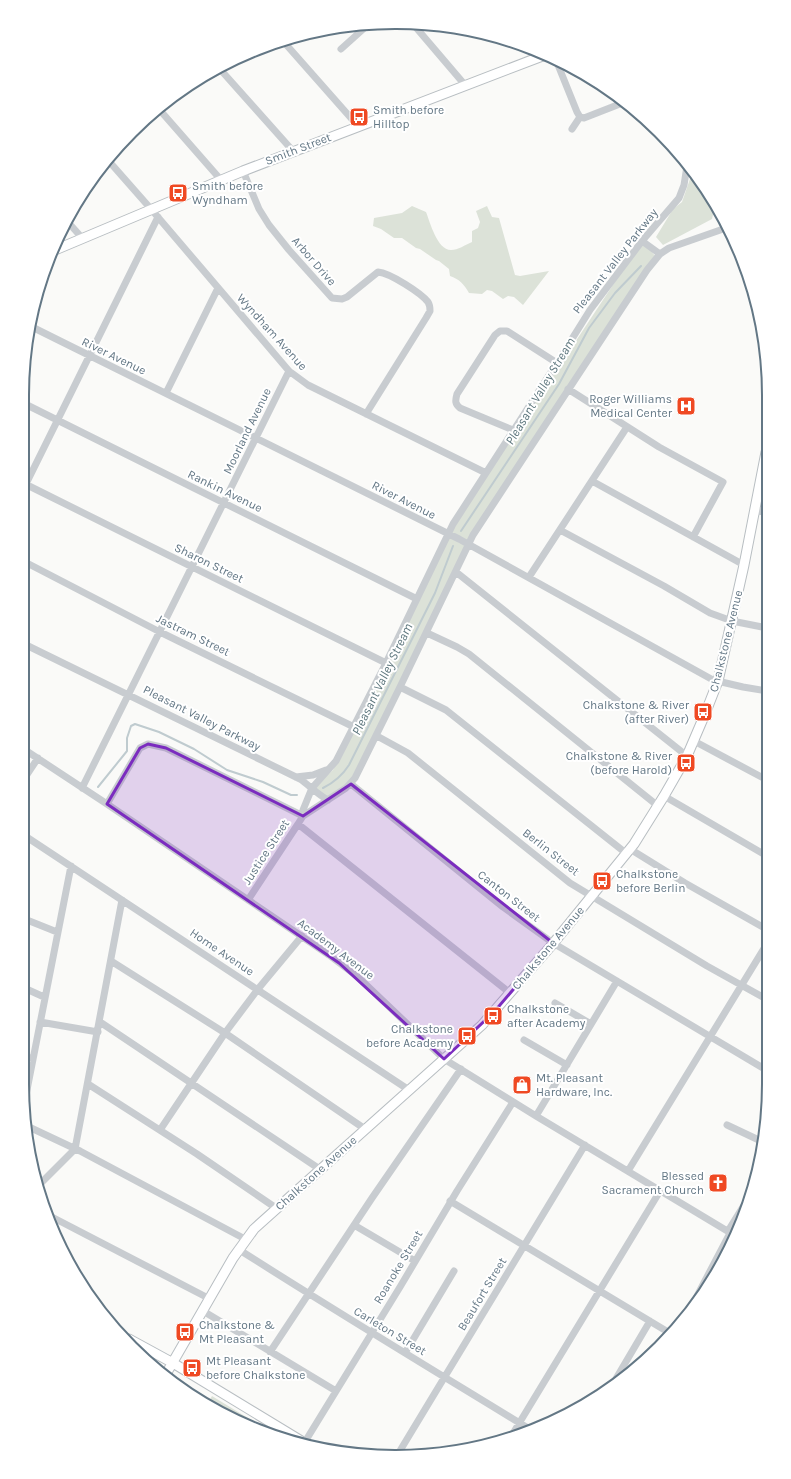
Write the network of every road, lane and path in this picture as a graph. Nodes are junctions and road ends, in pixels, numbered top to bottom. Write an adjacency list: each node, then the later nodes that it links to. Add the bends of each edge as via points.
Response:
1 (418, 30): 8 (street)
2 (361, 31): 4 (street)
3 (287, 45): 12 (street)
4 (341, 49)
5 (538, 58): 8 (main road, Smith Street)
6 (559, 68): 11 (street)
7 (223, 72): 14 (street)
8 (465, 85): 12 (main road, Smith Street)
9 (618, 105): 11 (street, via 584,118)
10 (162, 113): 18 (street)
11 (580, 117): 13 (street)
12 (358, 126): 14 (main road, Smith Street)
13 (572, 130)
14 (293, 152): 16 (main road, Smith Street)
15 (111, 165): 19 (street, Wyndham Avenue)
16 (243, 171): 18 (main road, Smith Street); 35 (street, Arbor Drive, via 259,209 269,225 332,298 342,300 378,272 389,274 428,303 430,311)
17 (686, 172): 24 (street, Pleasant Valley Parkway, via 679,198)
18 (221, 180): 19 (main road, Smith Street)
19 (152, 209): 20 (street, Wyndham Avenue); 23 (main road, Smith Street)
20 (158, 217): 27 (street, Wyndham Avenue); 29 (street)
21 (71, 225): 23 (street)
22 (722, 229): 26 (street, via 669,248)
23 (83, 238): 25 (main road, Smith Street)
24 (642, 241): 26 (street); 30 (street, Pleasant Valley Parkway, via 590,310)
25 (60, 248)
26 (660, 254): 32 (street)
27 (218, 288): 31 (street, Wyndham Avenue); 33 (street)
28 (35, 329): 29 (street, River Avenue)
29 (89, 356): 33 (street, River Avenue); 36 (street)
30 (557, 363): 38 (street, Pleasant Valley Parkway); 38 (street, via 514,335 500,331 465,381 457,394 456,405)
31 (289, 371): 35 (street, Wyndham Avenue, via 308,385); 39 (street, Moorland Avenue)
32 (568, 389): 37 (street); 51 (street)
33 (166, 393): 39 (street, River Avenue)
34 (29, 406): 36 (street, Rankin Avenue)
35 (366, 414): 40 (street, Wyndham Avenue)
36 (57, 420): 42 (street); 45 (street, Rankin Avenue)
37 (627, 427): 43 (street); 50 (street, via 723,482)
38 (514, 430): 40 (street, Pleasant Valley Parkway)
39 (256, 438): 45 (street, Moorland Avenue); 49 (street, River Avenue)
40 (486, 473): 49 (street, Pleasant Valley Parkway)
41 (762, 473): 46 (main road, Chalkstone Avenue)
42 (29, 475)
43 (592, 480): 48 (street); 50 (street)
44 (29, 487): 54 (street, Sharon Street)
45 (224, 503): 54 (street, Moorland Avenue); 57 (street, Rankin Avenue)
46 (755, 511): 47 (street); 53 (main road, Chalkstone Avenue)
47 (762, 512)
48 (560, 530): 56 (street); 58 (street, via 710,613)
49 (448, 534): 51 (street, River Avenue); 57 (street, Pleasant Valley Parkway)
50 (693, 537): 53 (street)
51 (469, 544): 55 (street); 56 (street, River Avenue)
52 (29, 564): 60 (street, Jastram Street)
53 (744, 565): 58 (main road, Chalkstone Avenue)
54 (192, 566): 60 (street, Moorland Avenue); 63 (street, Sharon Street)
55 (456, 572): 61 (street); 72 (street)
56 (529, 577): 64 (street, River Avenue)
57 (417, 598): 63 (street, Pleasant Valley Parkway)
58 (732, 621): 59 (street); 64 (main road, Chalkstone Avenue)
59 (762, 627)
60 (160, 632): 67 (street, Moorland Avenue); 68 (street, Jastram Street)
61 (426, 633): 65 (street); 84 (street, via 469,654)
62 (29, 646): 67 (street)
63 (386, 663): 68 (street, Pleasant Valley Parkway)
64 (718, 681): 66 (street, River Avenue); 70 (main road, Chalkstone Avenue)
65 (400, 687): 69 (street); 88 (street, via 446,710)
66 (762, 690)
67 (129, 694): 76 (street, Pleasant Valley Parkway); 79 (street, Pleasant Valley Parkway)
68 (354, 727): 74 (street, Pleasant Valley Parkway)
69 (377, 736): 78 (street); 91 (street, Berlin Street, via 408,753 570,883)
70 (694, 740): 72 (main road, Chalkstone Avenue); 77 (street)
71 (29, 752): 73 (street, Academy Avenue)
72 (687, 756): 81 (main road, Chalkstone Avenue)
73 (38, 758): 75 (street); 79 (street, Academy Avenue)
74 (333, 766): 76 (street, via 313,775); 80 (street, Pleasant Valley Parkway)
75 (29, 772)
76 (294, 776): 80 (street, Pleasant Valley Parkway)
77 (762, 777)
78 (350, 784): 82 (street); 98 (street, Canton Street, via 503,907)
79 (82, 788): 83 (street, Academy Avenue)
80 (312, 788): 82 (street, Pleasant Valley Parkway); 85 (street, Pleasant Valley Parkway)
81 (664, 796): 84 (main road, Chalkstone Avenue); 89 (street)
82 (328, 800): 85 (street)
83 (107, 804): 85 (street, via 140,748 148,744 166,748); 93 (street, Academy Avenue)
84 (658, 806): 88 (main road, Chalkstone Avenue)
85 (303, 816): 86 (street, Justice Street)
86 (298, 824): 93 (street, Justice Street); 105 (street)
87 (29, 839): 90 (street, Home Avenue)
88 (629, 852): 91 (main road, Chalkstone Avenue); 95 (street)
89 (762, 853)
90 (71, 866): 92 (street, Home Avenue); 96 (street)
91 (591, 896): 98 (main road, Chalkstone Avenue); 102 (street, Berlin Street)
92 (122, 900): 100 (street); 103 (street, Home Avenue)
93 (248, 900): 97 (street, Academy Avenue)
94 (29, 921): 96 (street)
95 (762, 927)
96 (57, 932): 106 (street)
97 (302, 936): 103 (street); 118 (street, Academy Avenue, via 358,977)
98 (553, 943): 101 (street, Canton Street); 105 (main road, Chalkstone Avenue)
99 (762, 951): 102 (street)
100 (111, 961): 110 (street); 113 (street)
101 (617, 981): 111 (street); 114 (street, Canton Street)
102 (740, 986): 107 (street, Berlin Street); 114 (street)
103 (258, 989): 113 (street); 125 (street, Home Avenue)
104 (29, 990): 106 (street)
105 (510, 993): 118 (main road, Chalkstone Avenue, via 482,1025)
106 (44, 997): 109 (street)
107 (762, 997)
108 (555, 1003): 111 (street)
109 (40, 1022): 112 (street); 117 (street)
110 (100, 1022): 112 (street); 123 (street)
111 (591, 1024): 119 (street)
112 (98, 1032): 124 (street)
113 (225, 1033): 123 (street); 130 (street)
114 (710, 1036): 120 (street, Canton Street); 136 (street)
115 (524, 1040): 119 (street)
116 (29, 1058): 117 (street)
117 (33, 1059): 122 (street)
118 (444, 1059): 121 (street, Academy Avenue); 125 (main road, Chalkstone Avenue)
119 (567, 1065): 127 (street)
120 (762, 1067)
121 (461, 1069): 126 (street, Academy Avenue); 142 (street)
122 (29, 1080)
123 (192, 1083): 131 (street); 135 (street)
124 (88, 1084): 131 (street); 134 (street)
125 (409, 1090): 130 (main road, Chalkstone Avenue)
126 (513, 1102): 127 (street, Academy Avenue); 139 (street, Roanoke Street)
127 (536, 1116): 133 (street, Academy Avenue)
128 (727, 1125): 132 (street)
129 (32, 1128): 134 (street)
130 (365, 1129): 135 (main road, Chalkstone Avenue)
131 (160, 1130): 140 (street)
132 (758, 1140)
133 (585, 1145): 136 (street, Academy Avenue); 145 (street, Beaufort Street)
134 (75, 1149): 137 (street); 144 (street)
135 (321, 1170): 140 (main road, Chalkstone Avenue)
136 (628, 1171): 138 (street, Academy Avenue)
137 (42, 1182)
138 (660, 1191): 143 (street, Academy Avenue); 151 (street)
139 (450, 1201): 145 (street); 148 (street, Roanoke Street)
140 (276, 1208): 144 (main road, Chalkstone Avenue)
141 (55, 1219): 153 (street)
142 (354, 1225): 148 (street); 152 (street)
143 (731, 1233)
144 (245, 1239): 147 (main road, Chalkstone Avenue)
145 (524, 1245): 151 (street); 164 (street, Beaufort Street)
146 (724, 1246): 149 (street)
147 (238, 1249): 152 (street, Carleton Street); 153 (main road, Chalkstone Avenue)
148 (415, 1261): 157 (street, Roanoke Street)
149 (711, 1270)
150 (454, 1271): 160 (street)
151 (599, 1290): 155 (street); 166 (street)
152 (309, 1294): 157 (street, Carleton Street); 159 (street)
153 (210, 1299): 154 (main road, Chalkstone Avenue)
154 (203, 1311): 159 (street); 161 (main road, Chalkstone Avenue)
155 (650, 1321): 156 (street); 163 (street)
156 (666, 1331)
157 (372, 1332): 160 (street, Carleton Street); 165 (street, Roanoke Street)
158 (135, 1342): 161 (main road)
159 (270, 1352): 165 (street)
160 (405, 1353): 164 (street, Carleton Street)
161 (173, 1363): 162 (main road, Chalkstone Avenue); 169 (main road)
162 (168, 1371)
163 (619, 1374)
164 (444, 1377): 166 (street, Carleton Street); 171 (street, Beaufort Street)
165 (336, 1391): 170 (street, Roanoke Street)
166 (519, 1423): 167 (street, Carleton Street); 168 (street)
167 (525, 1426)
168 (515, 1430)
169 (290, 1435)
170 (308, 1439)
171 (401, 1450)

